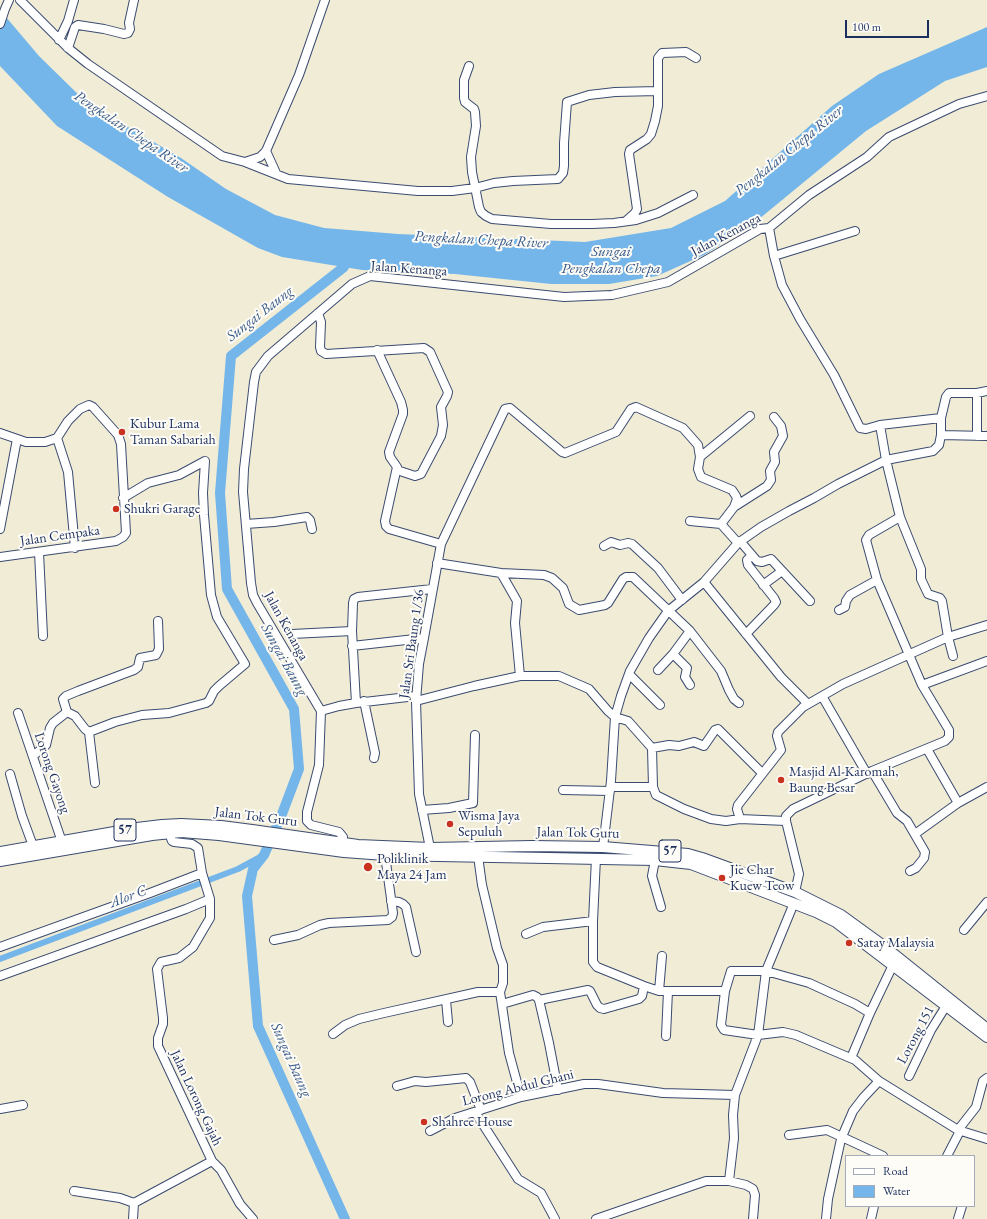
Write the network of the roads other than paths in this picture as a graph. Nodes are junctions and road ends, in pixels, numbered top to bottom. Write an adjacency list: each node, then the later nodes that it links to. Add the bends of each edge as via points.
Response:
1 (9, 0): 6 (street)
2 (20, 0): 7 (street)
3 (74, 0): 7 (street)
4 (134, 0): 8 (street, via 128,33 78,25)
5 (325, 0): 13 (street, via 299,75)
6 (0, 24)
7 (59, 40): 8 (street)
8 (68, 48): 14 (street, via 222,156)
9 (696, 58): 11 (street, via 686,52 660,55)
10 (469, 66): 16 (street, via 464,80 464,98 475,112 476,126 471,157)
11 (658, 91): 16 (street, via 618,91 589,95 566,102 564,166 563,173 558,179 494,183); 18 (street, via 658,106 651,134 630,150 637,209)
12 (987, 96): 19 (street, Jalan Kenanga, via 959,104 889,136 867,157 809,195)
13 (266, 150): 14 (street, via 260,157); 15 (street)
14 (245, 162): 15 (street)
15 (276, 173): 16 (street, via 288,178 410,190 452,191)
16 (475, 188): 18 (street, via 481,212 492,219 551,224)
17 (693, 195): 18 (street, via 658,213)
18 (625, 222)
19 (769, 228): 21 (street); 22 (street, Jalan Kenanga, via 760,229 668,282 612,295 564,297 370,276 352,284)
20 (855, 231): 21 (street)
21 (774, 256): 29 (street, via 782,285 834,375 860,428)
22 (318, 313): 23 (street, via 321,322 320,347 324,353); 43 (street, Jalan Kenanga, via 268,356 256,372 243,484)
23 (377, 350): 38 (street, via 403,406 403,414 389,452 397,465); 38 (street, via 428,349 448,392 441,408 441,436 422,473 417,476)
24 (987, 391): 25 (street)
25 (977, 393): 28 (street, via 949,393); 32 (street)
26 (750, 416): 36 (street)
27 (774, 417): 40 (street, via 781,426 783,436 774,452 775,462 770,471 771,480 767,486)
28 (941, 418): 29 (street); 31 (street)
29 (880, 425): 37 (street)
30 (0, 433): 35 (street)
31 (941, 435): 32 (street); 37 (street, via 939,445 933,451)
32 (977, 436): 33 (street)
33 (987, 436)
34 (57, 438): 35 (street, via 38,442); 39 (street, via 80,409 89,405 93,407 120,440); 50 (street, via 68,472)
35 (17, 440): 45 (street)
36 (700, 457): 40 (street, via 698,469 701,477 732,491 737,497); 48 (street, Jalan Sri Baung 1/36, via 697,444 683,428 636,407 631,409 616,432 565,453 508,407)
37 (886, 460): 41 (street); 47 (street, via 789,511)
38 (397, 470): 48 (street, via 386,526)
39 (123, 498): 50 (street, Jalan Cempaka, via 126,528 124,537 116,541); 94 (street, via 148,484 179,475 205,461 204,515 211,594 217,617 245,664 214,691 206,703 169,713 142,715)
40 (734, 507): 44 (street)
41 (900, 517): 57 (street, via 866,538); 72 (street, via 928,594 942,601)
42 (690, 521): 44 (street)
43 (246, 524): 46 (street, via 307,517); 90 (street, Jalan Kenanga, via 253,595)
44 (721, 524): 47 (street)
45 (0, 529)
46 (312, 529)
47 (739, 542): 52 (street); 58 (street)
48 (441, 544): 54 (street, Jalan Sri Baung 1/36)
49 (604, 546): 61 (street, via 611,542 620,545 632,544 658,568)
50 (75, 548): 51 (street, Jalan Cempaka)
51 (39, 552): 53 (street, Jalan Cempaka); 71 (street)
52 (752, 555): 55 (street, via 758,562 771,559); 59 (street, via 747,564)
53 (0, 557)
54 (437, 563): 56 (street); 60 (street, Jalan Sri Baung 1/36)
55 (782, 571): 59 (street); 62 (street)
56 (501, 573): 64 (street, via 544,575 552,578 563,588 569,604 579,610 608,603 623,579 633,577); 81 (street, via 517,601 515,623)
57 (877, 580): 63 (street, via 850,595 845,607); 76 (street)
58 (704, 582): 61 (street); 70 (street)
59 (764, 585): 70 (street, via 774,598 775,604)
60 (432, 589): 67 (street, via 356,598 353,603); 73 (street, Jalan Sri Baung 1/36)
61 (682, 600): 64 (street)
62 (810, 602)
63 (839, 610)
64 (668, 611): 68 (street); 80 (street)
65 (158, 621): 91 (street, via 157,653 140,658 138,667 134,670 66,696 63,702)
66 (987, 625): 72 (street)
67 (352, 631): 69 (street); 74 (street)
68 (690, 631): 75 (street); 87 (street, via 721,671 734,699)
69 (292, 634)
70 (746, 634): 88 (street, via 781,677)
71 (43, 636)
72 (948, 637): 76 (street); 77 (street)
73 (424, 638): 74 (street); 85 (street, Jalan Sri Baung 1/36)
74 (352, 646): 86 (street)
75 (673, 654): 79 (street); 83 (street, via 686,666 685,677)
76 (908, 654): 82 (street); 84 (street)
77 (953, 656)
78 (987, 661): 82 (street)
79 (658, 670)
80 (629, 674): 89 (street); 93 (street)
81 (520, 676): 85 (street); 93 (street, via 559,676 590,688)
82 (922, 684): 97 (street, via 949,730 949,737 945,741)
83 (690, 685)
84 (822, 696): 88 (street); 100 (street)
85 (416, 699): 86 (street); 109 (street, Jalan Sri Baung 1/36, via 419,793)
86 (360, 702): 90 (street); 99 (street, via 376,755)
87 (739, 703)
88 (808, 704): 101 (street, via 778,732 782,750)
89 (660, 705)
90 (321, 711): 117 (street, via 319,765 306,818 311,825 339,832 343,837)
91 (67, 712): 94 (street, via 75,716); 98 (street, via 54,722 46,745)
92 (18, 713): 98 (street, Lorong Gayong)
93 (615, 717): 96 (street, via 628,721); 106 (street)
94 (89, 732): 103 (street)
95 (475, 735): 109 (street, via 473,803)
96 (652, 748): 101 (street, via 694,742 704,746 715,730 718,730); 104 (street)
97 (928, 748): 100 (street); 108 (street)
98 (33, 756): 115 (street, Lorong Gayong)
99 (374, 758)
100 (870, 772): 111 (street, via 792,809 786,816); 113 (street)
101 (762, 773): 110 (street, via 737,807)
102 (10, 774): 118 (street)
103 (95, 782)
104 (653, 787): 106 (street); 110 (street, via 656,795 711,819)
105 (987, 787): 108 (street)
106 (610, 789): 107 (street); 120 (street)
107 (563, 790)
108 (958, 803): 113 (street)
109 (422, 810): 121 (street, Jalan Sri Baung 1/36)
110 (740, 819): 111 (street)
111 (786, 821): 131 (street, via 799,873)
112 (169, 833): 114 (main road, Jalan Tok Guru / 57); 128 (main road, Jalan Tok Guru / 57); 130 (street, Jalan Lorong Gajah, via 172,841 192,844 198,848)
113 (914, 834): 129 (street, via 925,856)
114 (250, 835): 115 (main road, Jalan Tok Guru / 57, via 200,825 162,825); 116 (main road, Jalan Tok Guru / 57)
115 (62, 842): 118 (main road, Jalan Tok Guru / 57)
116 (300, 842): 117 (main road, Jalan Tok Guru / 57); 123 (main road, Jalan Tok Guru / 57, via 344,852)
117 (341, 843): 121 (main road, Jalan Tok Guru / 57)
118 (33, 846): 122 (main road, Jalan Tok Guru / 57)
119 (579, 847): 120 (main road, Jalan Tok Guru / 57); 121 (main road, Jalan Tok Guru / 57); 125 (main road)
120 (603, 847): 131 (main road, Jalan Tok Guru / 57, via 688,854)
121 (430, 848)
122 (0, 852)
123 (385, 855): 124 (main road, Jalan Tok Guru / 57); 133 (street)
124 (478, 856): 125 (main road, Jalan Tok Guru / 57); 151 (street, via 482,885 503,965 504,977)
125 (579, 858): 126 (main road, Jalan Tok Guru / 57)
126 (596, 858): 127 (main road, Jalan Tok Guru / 57); 137 (street)
127 (655, 860): 135 (main road, Jalan Tok Guru / 57, via 691,864); 136 (street, via 652,876)
128 (0, 861)
129 (910, 872)
130 (202, 875): 132 (street, Jalan Lorong Gajah); 141 (street)
131 (795, 892): 158 (main road, Jalan Tok Guru / 57, via 842,915)
132 (209, 896): 146 (street, via 186,909); 181 (street, Jalan Lorong Gajah, via 210,918 193,947 179,958 161,962 156,973 163,1018 158,1046)
133 (391, 901): 140 (street, via 393,913 392,918 388,920 329,923 298,935); 142 (street, via 406,907)
134 (987, 902): 138 (street)
135 (794, 903): 144 (main road, Jalan Tok Guru / 57, via 836,922); 145 (street)
136 (661, 907)
137 (593, 921): 139 (street, via 543,927); 147 (street, via 594,965)
138 (964, 930)
139 (526, 934)
140 (274, 940)
141 (0, 947)
142 (416, 952)
143 (662, 956): 149 (street)
144 (893, 965): 155 (main road, Jalan Tok Guru / 57); 156 (street)
145 (766, 971): 150 (street, via 731,971); 156 (street, via 809,983); 160 (street)
146 (0, 976)
147 (644, 986): 149 (street); 153 (street, via 639,999 604,1010 597,1005 588,990)
148 (668, 990): 149 (street); 150 (street); 161 (street)
149 (659, 991)
150 (724, 991): 160 (street, via 722,1029)
151 (500, 992): 152 (street, via 478,992); 154 (street)
152 (446, 1000): 157 (street); 159 (street, via 359,1019 344,1025)
153 (539, 1000): 154 (street, via 533,995); 168 (street)
154 (502, 1004): 170 (street, via 509,1053)
155 (946, 1006): 162 (main road, Jalan Tok Guru / 57); 164 (street, Lorong 151)
156 (870, 1013): 163 (street)
157 (448, 1022)
158 (986, 1025)
159 (333, 1034)
160 (758, 1035): 163 (street, via 791,1033); 169 (street)
161 (666, 1036)
162 (987, 1037)
163 (850, 1058): 166 (street)
164 (909, 1076)
165 (987, 1078): 174 (street, via 983,1081 976,1108)
166 (879, 1080): 174 (street); 177 (street, via 853,1111)
167 (397, 1086): 173 (street, via 412,1082 466,1078 470,1082)
168 (558, 1090): 169 (street, Lorong Abdul Ghani, via 593,1084 663,1093); 170 (street, Lorong Abdul Ghani)
169 (736, 1095): 182 (street)
170 (521, 1097): 173 (street, Lorong Abdul Ghani)
171 (23, 1105): 172 (street)
172 (0, 1109)
173 (478, 1111): 175 (street, Lorong Abdul Ghani); 189 (street, via 518,1179 541,1194)
174 (959, 1130): 178 (street); 180 (street)
175 (430, 1131)
176 (789, 1135): 177 (street, via 824,1130)
177 (842, 1137): 179 (street); 192 (street)
178 (987, 1139)
179 (881, 1155)
180 (947, 1155)
181 (212, 1161): 184 (street); 188 (street, Jalan Lorong Gajah, via 221,1170 240,1204)
182 (729, 1181): 190 (street, via 706,1181); 191 (street, via 753,1189)
183 (74, 1191): 184 (street, via 120,1198)
184 (134, 1204): 187 (street)
185 (874, 1207): 193 (street)
186 (962, 1207): 194 (street)
187 (133, 1219)
188 (253, 1219)
189 (555, 1219)
190 (596, 1219)
191 (753, 1219)
192 (826, 1219)
193 (871, 1219)
194 (958, 1219)

